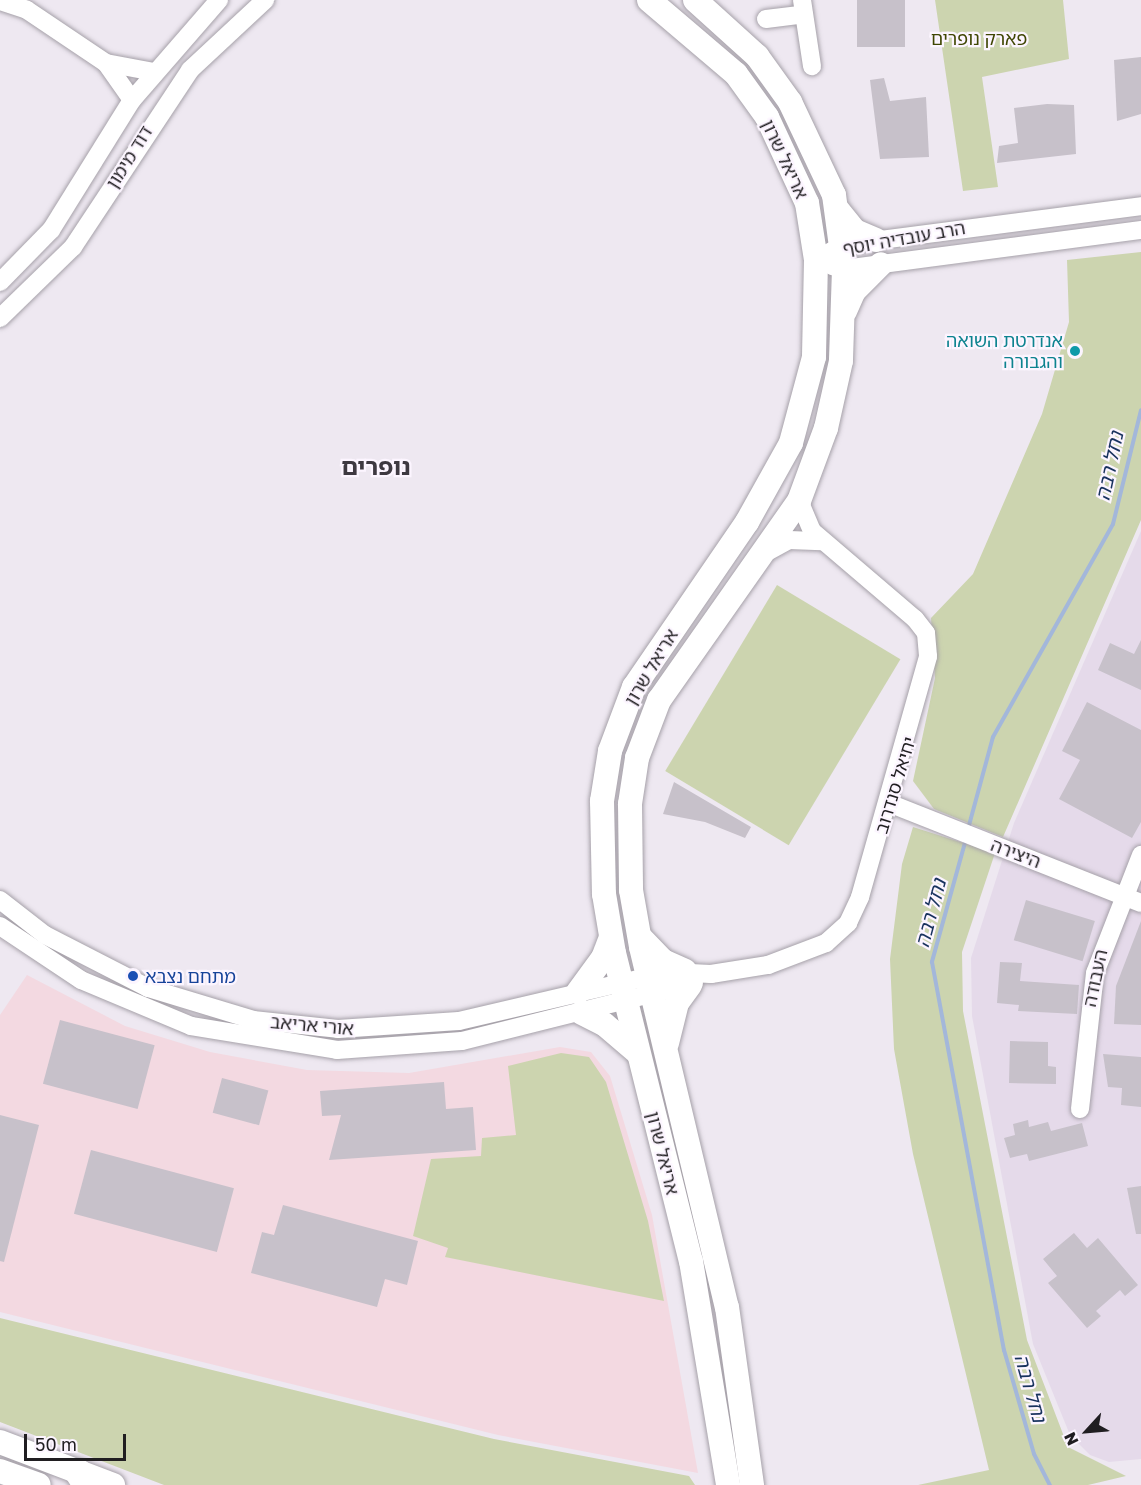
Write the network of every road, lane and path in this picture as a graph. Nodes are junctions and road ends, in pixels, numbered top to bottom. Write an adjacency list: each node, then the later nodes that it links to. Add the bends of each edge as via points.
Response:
1 (219, 0): 10 (street, דוד מימון)
2 (265, 0): 22 (street, דוד מימון, via 190,70 73,247)
3 (649, 0): 17 (main road, אריאל שרון, via 736,74 767,117 807,202)
4 (695, 0): 13 (main road, אריאל שרון, via 757,56 790,102)
5 (0, 1): 8 (street, via 27,10)
6 (803, 7): 7 (street); 9 (street)
7 (766, 19)
8 (106, 63): 10 (street); 11 (street)
9 (812, 66)
10 (154, 72): 11 (street, דוד מימון)
11 (132, 100): 20 (street, דוד מימון, via 51,230)
12 (1141, 206): 15 (street, הרב עובדיה יוסף)
13 (836, 208): 15 (main road, via 855,231); 16 (main road, אריאל שרון)
14 (1141, 230): 18 (street, הרב עובדיה יוסף)
15 (876, 240): 16 (street, הרב עובדיה יוסף)
16 (842, 245): 17 (street, הרב עובדיה יוסף); 19 (main road, אריאל שרון)
17 (816, 260): 19 (street, הרב עובדיה יוסף); 33 (main road, אריאל שרון, via 814,357 791,443 747,522 634,687 610,751 600,843)
18 (881, 264): 19 (street, הרב עובדיה יוסף); 21 (main road, via 854,291)
19 (844, 269): 21 (main road, אריאל שרון)
20 (0, 282)
21 (844, 313): 23 (main road, אריאל שרון, via 835,395)
22 (0, 318)
23 (799, 501): 24 (street, יחיאל סנדרוב); 25 (main road, אריאל שרון)
24 (822, 541): 25 (street, via 789,540); 26 (street, יחיאל סנדרוב, via 926,633 926,680)
25 (769, 551): 32 (main road, אריאל שרון, via 663,694 637,758 628,842)
26 (891, 804): 28 (street, היצירה); 34 (street, יחיאל סנדרוב, via 848,923 826,943 799,954)
27 (1141, 855): 28 (street, העבודה)
28 (1123, 895): 30 (street, היצירה); 40 (street, העבודה, via 1095,973)
29 (0, 900): 37 (street, אורי אריאב, via 91,962 196,1007 253,1020 338,1029 403,1028)
30 (1141, 903)
31 (0, 926): 37 (street, אורי אריאב, via 81,980 140,1007 249,1040 337,1050 405,1049)
32 (639, 935): 34 (main road, via 663,961); 35 (main road, אריאל שרון)
33 (611, 937): 36 (main road, אריאל שרון); 37 (main road)
34 (695, 977): 35 (street, יחיאל סנדרוב); 38 (main road, via 677,1003)
35 (651, 986): 36 (street, אורי אריאב); 38 (main road, אריאל שרון)
36 (623, 992): 37 (street, אורי אריאב); 39 (main road, אריאל שרון)
37 (580, 1003): 39 (main road)
38 (666, 1048): 47 (main road, אריאל שרון, via 727,1307)
39 (638, 1053): 46 (main road, אריאל שרון, via 693,1272)
40 (1080, 1109)
41 (0, 1442): 43 (main road)
42 (0, 1471): 44 (main road)
43 (82, 1479): 45 (main road)
44 (39, 1485)
45 (113, 1485)
46 (728, 1485)
47 (752, 1485)

